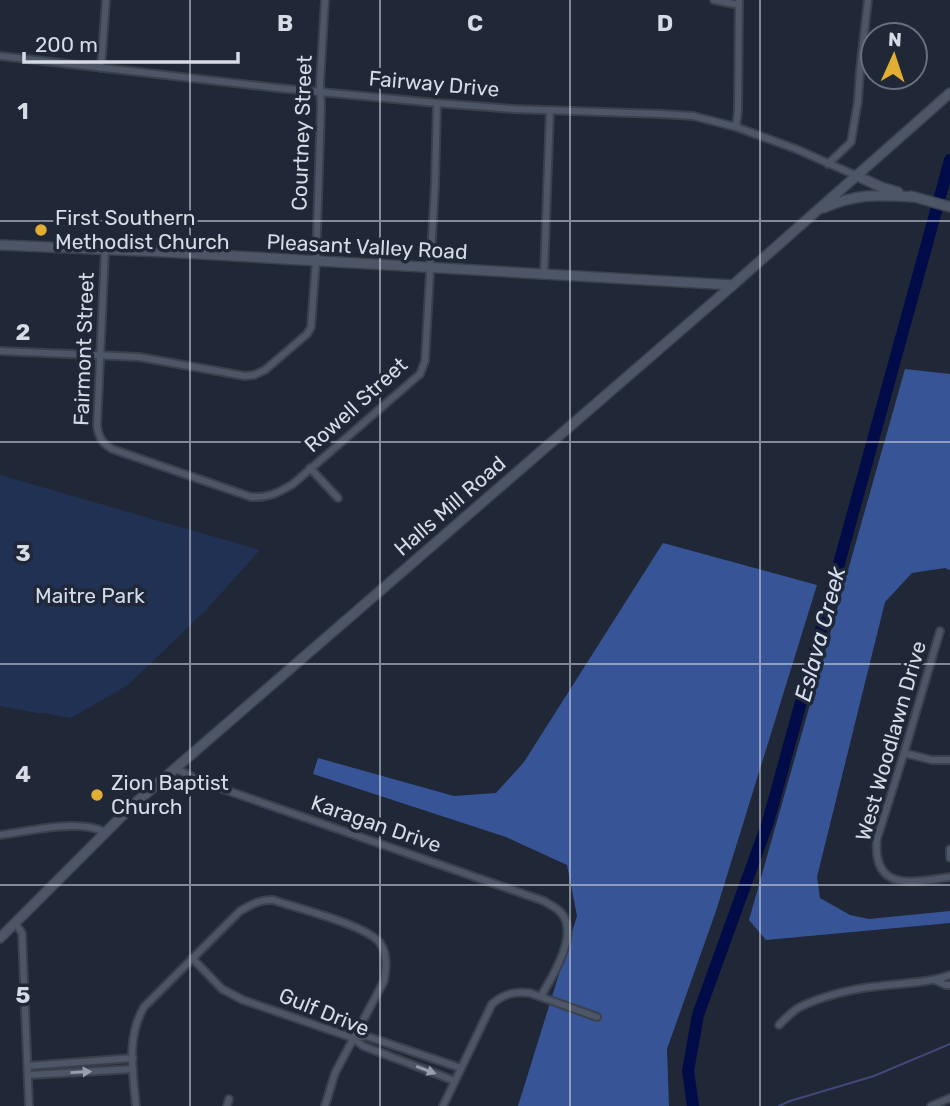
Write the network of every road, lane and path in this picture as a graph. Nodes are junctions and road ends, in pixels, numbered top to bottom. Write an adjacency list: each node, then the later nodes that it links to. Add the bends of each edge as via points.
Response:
1 (106, 0): 7 (street)
2 (714, 0): 5 (street)
3 (868, 0): 13 (street, via 851,142)
4 (325, 2): 8 (street, Courtney Street)
5 (739, 3): 12 (street)
6 (0, 56): 7 (street, Fairway Drive)
7 (102, 68): 8 (street, Fairway Drive)
8 (320, 91): 10 (street, Fairway Drive); 20 (street, Courtney Street)
9 (950, 93): 14 (street, Halls Mill Road)
10 (437, 103): 11 (street, Fairway Drive); 21 (street, Rowell Street)
11 (550, 110): 12 (street, Fairway Drive, via 693,116); 22 (street)
12 (736, 127): 13 (street, Fairway Drive)
13 (828, 163): 14 (street, Fairway Drive)
14 (855, 175): 15 (street); 17 (street, Halls Mill Road)
15 (915, 197): 16 (street); 17 (street, via 860,196)
16 (950, 207)
17 (815, 212): 23 (street, Halls Mill Road)
18 (0, 245): 19 (street, Pleasant Valley Road)
19 (105, 250): 20 (street, Pleasant Valley Road); 25 (street, Fairmont Street)
20 (316, 261): 21 (street, Pleasant Valley Road); 25 (street, Courtney Street, via 307,334 254,375)
21 (430, 268): 22 (street, Pleasant Valley Road); 27 (street, Rowell Street, via 425,361 420,374)
22 (544, 275): 23 (street, Pleasant Valley Road)
23 (733, 285): 32 (street, Halls Mill Road)
24 (0, 351): 25 (street, Courtney Street)
25 (99, 355): 26 (street, Fairmont Street, via 99,437 112,449)
26 (145, 461): 27 (street, Rowell Street, via 251,497 277,494)
27 (310, 468): 28 (street)
28 (338, 498)
29 (940, 631): 30 (street, West Woodlawn Drive)
30 (904, 753): 31 (street); 37 (street, West Woodlawn Drive, via 877,839 878,864 887,876 909,883)
31 (950, 760)
32 (175, 768): 33 (street, Halls Mill Road); 44 (street, Karagan Drive, via 557,908 567,923 567,939)
33 (105, 832): 34 (street, via 79,826); 38 (street, Halls Mill Road)
34 (0, 835)
35 (950, 849): 36 (street)
36 (950, 859)
37 (950, 877)
38 (15, 923): 39 (street, Halls Mill Road); 51 (street, via 22,933)
39 (0, 938)
40 (192, 958): 47 (street, Gulf Drive, via 222,989 243,1000); 47 (street, via 240,911 265,900 373,936 384,951 384,981); 49 (street, via 144,1007 133,1032)
41 (950, 975): 42 (street)
42 (935, 980): 43 (street); 46 (street, via 861,988 819,1000 800,1007)
43 (950, 985)
44 (541, 996): 45 (street); 53 (street, via 519,991 492,1004)
45 (597, 1017)
46 (779, 1025)
47 (353, 1038): 48 (street, via 366,1036); 50 (street, Gulf Drive); 59 (street)
48 (404, 1049): 50 (street); 53 (street)
49 (133, 1058): 51 (street); 52 (street)
50 (400, 1060): 55 (street, Gulf Drive, one-way to 55)
51 (28, 1066): 54 (street)
52 (133, 1069): 54 (street, one-way to 52); 58 (street)
53 (461, 1069): 55 (street)
54 (28, 1075): 57 (street)
55 (455, 1081): 60 (street)
56 (950, 1098): 61 (street)
57 (29, 1106)
58 (136, 1106)
59 (325, 1106)
60 (443, 1106)
61 (931, 1106)

